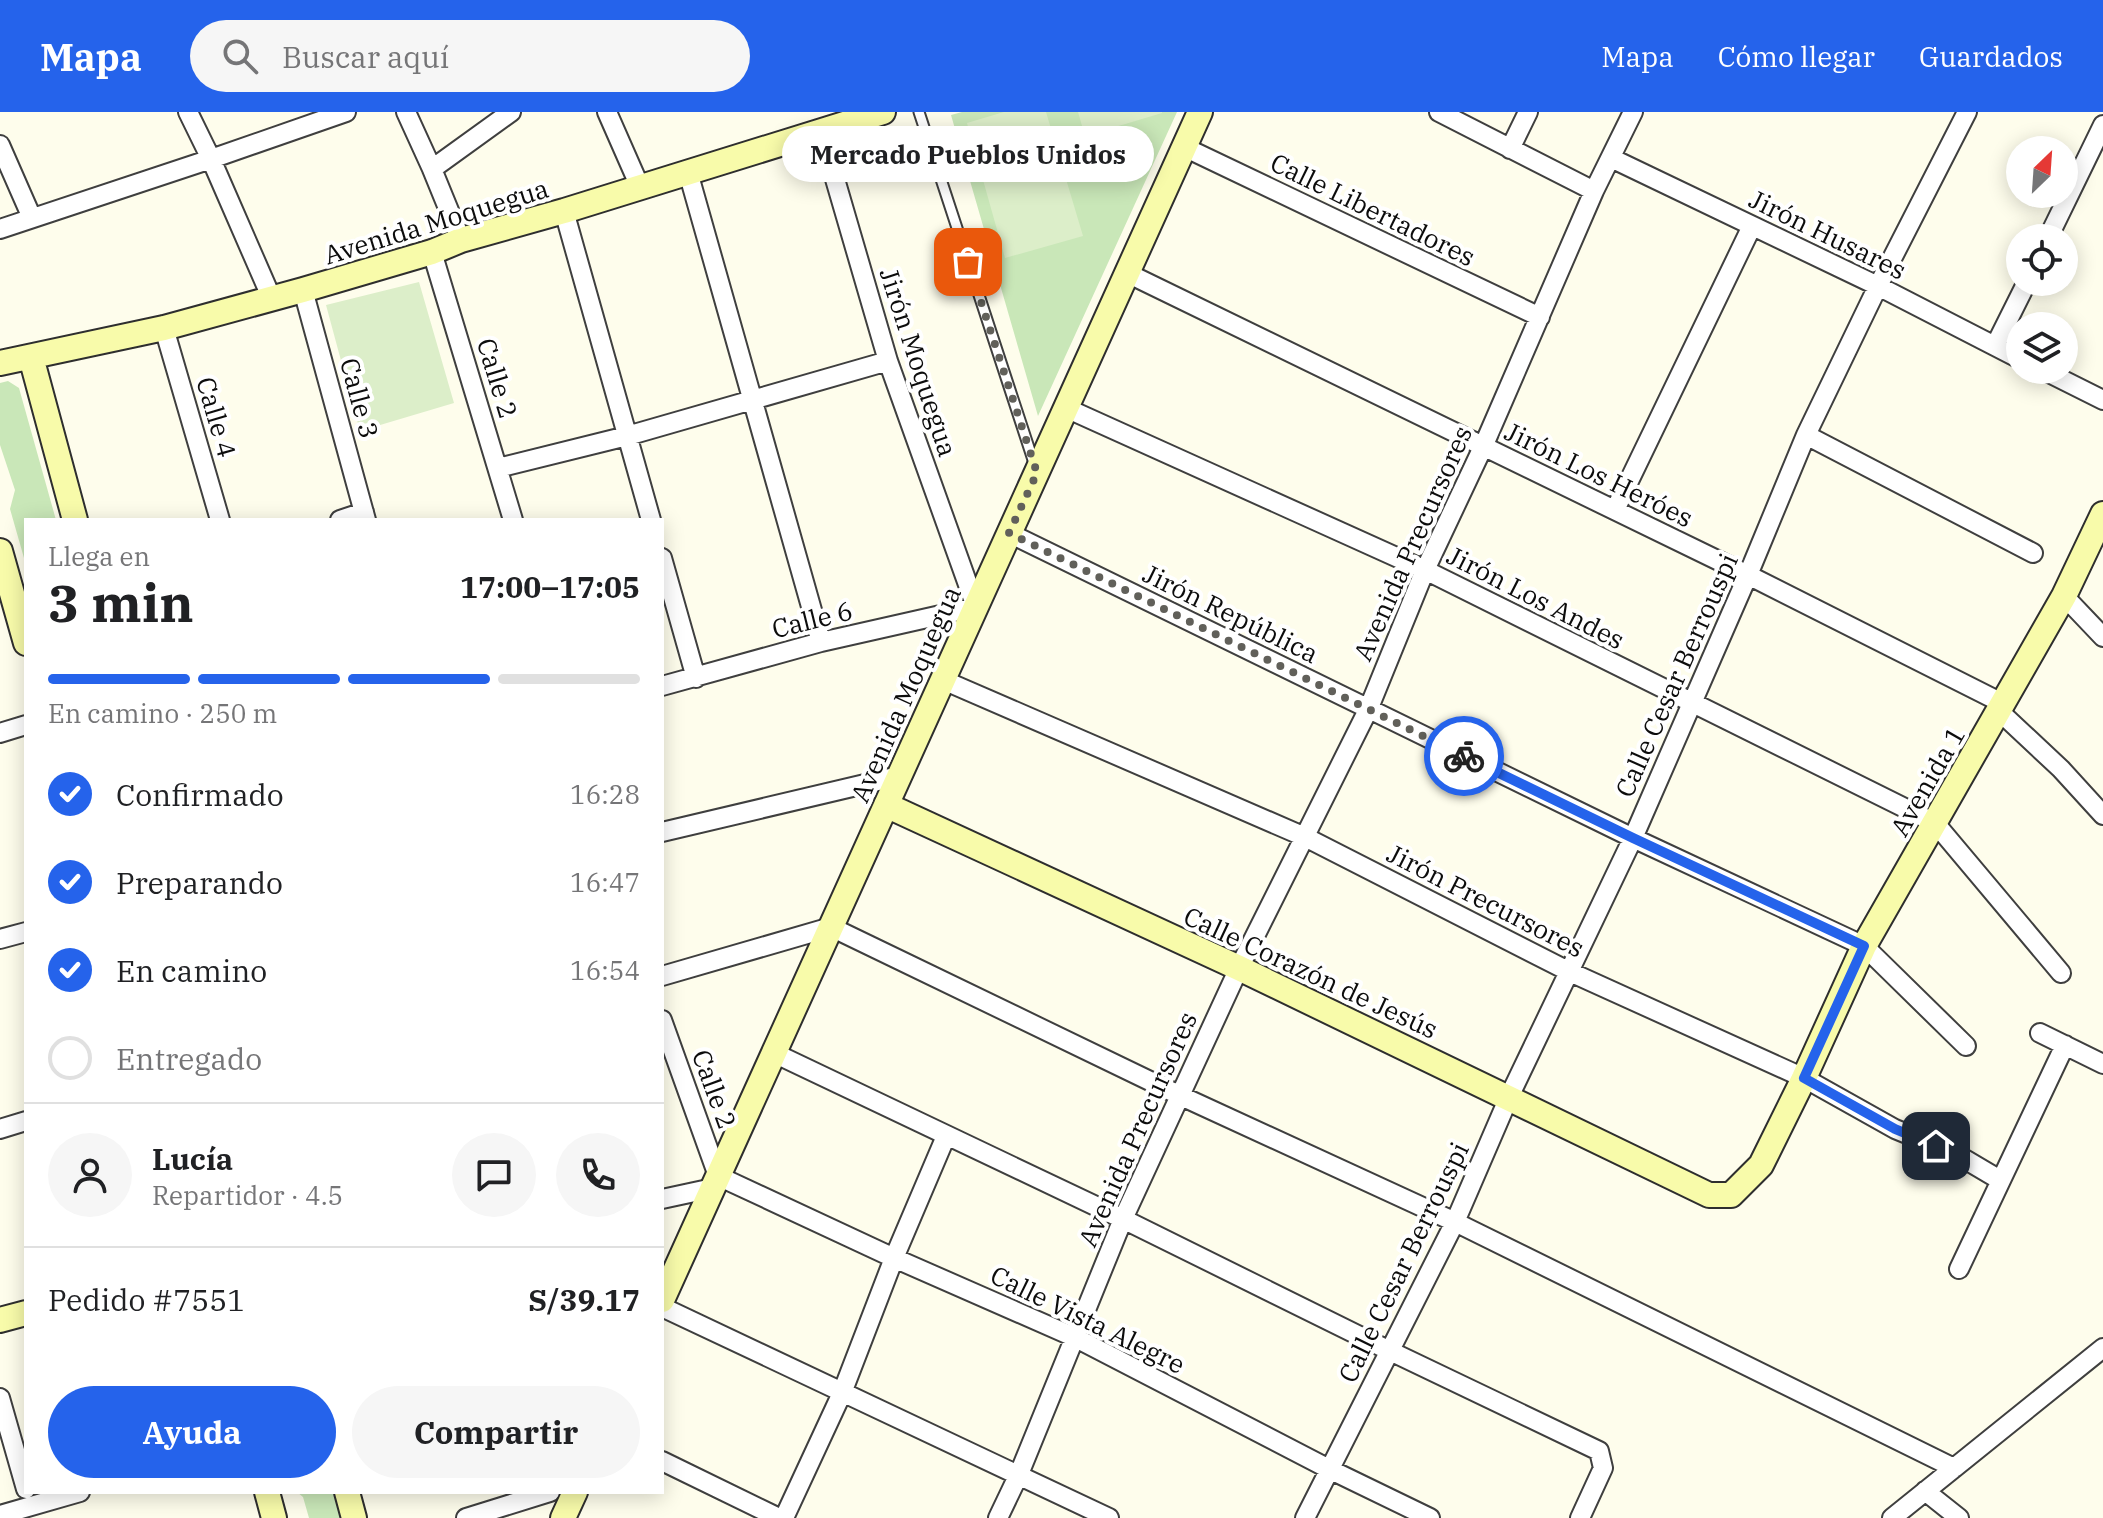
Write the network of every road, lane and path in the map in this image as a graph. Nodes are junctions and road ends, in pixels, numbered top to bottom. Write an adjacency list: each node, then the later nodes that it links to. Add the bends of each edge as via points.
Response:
1 (188, 112): 19 (street)
2 (346, 112): 19 (street)
3 (406, 112): 20 (street)
4 (511, 112): 20 (street)
5 (607, 112): 22 (street)
6 (883, 112): 14 (street, Avenida Moquegua)
7 (919, 112): 51 (lane)
8 (1200, 112): 16 (street, Avenida Moquegua)
9 (1439, 112): 17 (street)
10 (1528, 112): 17 (street)
11 (1633, 112): 18 (street, Avenida Precursores)
12 (1967, 112): 32 (street, Calle Cesar Berrouspi)
13 (2103, 125): 26 (street)
14 (821, 131): 21 (street, Avenida Moquegua); 41 (street, Jirón Moquegua)
15 (0, 145): 25 (street)
16 (1184, 147): 31 (street, Avenida Moquegua); 36 (street, Calle Libertadores)
17 (1510, 149): 23 (street)
18 (1611, 158): 23 (street, Avenida Precursores); 27 (street, Jirón Husares)
19 (211, 159): 25 (street); 35 (street)
20 (432, 169): 29 (street)
21 (688, 172): 22 (street, Avenida Moquegua); 44 (street)
22 (640, 187): 24 (street, Avenida Moquegua)
23 (1594, 191): 36 (street, Avenida Precursores)
24 (564, 211): 29 (street, Avenida Moquegua); 48 (street)
25 (32, 218): 28 (street)
26 (2055, 224)
27 (1752, 226): 32 (street, Jirón Husares); 52 (street)
28 (0, 229)
29 (461, 240): 30 (street, Avenida Moquegua)
30 (432, 252): 33 (street, Avenida Moquegua); 50 (street, Calle 2)
31 (1127, 273): 46 (street, Avenida Moquegua); 49 (street, Jirón Los Heróes)
32 (1878, 286): 38 (street, Jirón Husares); 47 (street, Calle Cesar Berrouspi)
33 (303, 290): 35 (street, Avenida Moquegua); 54 (street, Calle 3)
34 (2020, 296): 38 (street)
35 (272, 299): 37 (street, Avenida Moquegua)
36 (1540, 317): 49 (street, Avenida Precursores)
37 (164, 328): 40 (street, Avenida Moquegua); 56 (street, Calle 4)
38 (1995, 346): 39 (street, Jirón Husares)
39 (2006, 352)
40 (31, 357): 42 (street, Avenida Moquegua); 55 (street)
41 (888, 361): 44 (street); 66 (street, Jirón Moquegua)
42 (0, 363)
43 (2071, 384): 45 (street)
44 (754, 400): 48 (street); 69 (street)
45 (2103, 400)
46 (1066, 408): 51 (street, Avenida Moquegua); 63 (street, Jirón Los Andes)
47 (1806, 435): 61 (street); 64 (street, Calle Cesar Berrouspi)
48 (627, 436): 50 (street); 58 (street)
49 (1483, 447): 52 (street, Jirón Los Heróes); 63 (street, Avenida Precursores)
50 (498, 468): 57 (street, Calle 2)
51 (1037, 473): 59 (street, Avenida Moquegua)
52 (1615, 510): 64 (street, Jirón Los Heróes)
53 (2103, 514): 65 (street, Avenida 1)
54 (365, 516)
55 (74, 518)
56 (219, 518)
57 (512, 518)
58 (650, 518)
59 (1009, 533): 66 (street, Avenida Moquegua); 75 (street, Jirón República)
60 (0, 551): 67 (street)
61 (2033, 553)
62 (664, 565): 70 (street)
63 (1425, 570): 73 (street, Jirón Los Andes); 75 (street, Avenida Precursores)
64 (1748, 575): 73 (street, Calle Cesar Berrouspi); 74 (street, Jirón Los Heróes)
65 (2064, 596): 68 (street); 74 (street, Avenida 1)
66 (976, 607): 69 (street, Calle 6); 71 (street, Avenida Moquegua)
67 (22, 617)
68 (2103, 637)
69 (821, 642): 70 (street, Calle 6)
70 (696, 678): 72 (street, Calle 6)
71 (943, 680): 78 (street, Avenida Moquegua); 83 (street, Jirón Precursores)
72 (664, 686)
73 (1691, 703): 81 (street, Jirón Los Andes); 84 (street, Calle Cesar Berrouspi)
74 (2002, 707): 80 (street, Jirón Los Heróes); 81 (street, Avenida 1)
75 (1368, 710): 83 (street, Avenida Precursores); 84 (street, Jirón República)
76 (24, 726): 77 (street)
77 (0, 733)
78 (899, 776): 79 (street, Avenida Moquegua); 82 (street)
79 (886, 805): 85 (street, Avenida Moquegua); 89 (street, Calle Corazón de Jesús)
80 (2103, 815)
81 (1935, 823): 88 (street, Avenida 1); 91 (street)
82 (664, 832)
83 (1305, 837): 89 (street, Avenida Precursores); 90 (street, Jirón Precursores)
84 (1633, 838): 88 (street, Jirón República); 90 (street, Calle Cesar Berrouspi)
85 (831, 927): 92 (street); 97 (street, Avenida Moquegua); 100 (street)
86 (24, 933): 87 (street)
87 (0, 939)
88 (1864, 946): 96 (street, Jirón República); 99 (street, Avenida 1)
89 (1239, 968): 100 (street, Avenida Precursores); 101 (street, Calle Corazón de Jesús)
90 (1570, 972): 99 (street, Jirón Precursores); 101 (street, Calle Cesar Berrouspi)
91 (2061, 973)
92 (664, 975)
93 (664, 1026): 106 (street, Calle 2)
94 (2040, 1033): 95 (street)
95 (2065, 1045): 98 (street); 105 (street)
96 (1966, 1046)
97 (774, 1053): 104 (street); 106 (street, Avenida Moquegua)
98 (2103, 1064)
99 (1804, 1078): 105 (street, Jirón Precursores); 107 (street, Avenida 1, via 1761,1165 1731,1195)
100 (1181, 1096): 109 (street, Avenida Precursores); 110 (street)
101 (1509, 1097): 107 (street, Calle Corazón de Jesús); 110 (street, Calle Cesar Berrouspi)
102 (24, 1122): 103 (street)
103 (0, 1129)
104 (946, 1136): 109 (street); 111 (street)
105 (2000, 1180): 112 (street)
106 (715, 1182): 108 (street); 111 (street, Calle Vista Alegre); 113 (street, Avenida Moquegua)
107 (1709, 1195)
108 (664, 1198)
109 (1123, 1219): 117 (street, Avenida Precursores); 119 (street)
110 (1455, 1222): 119 (street, Calle Cesar Berrouspi); 123 (street)
111 (894, 1258): 117 (street, Calle Vista Alegre); 120 (street)
112 (1959, 1269)
113 (664, 1296)
114 (664, 1308): 120 (street)
115 (24, 1314): 116 (street)
116 (0, 1320)
117 (1074, 1337): 124 (street, Calle Vista Alegre); 125 (street, Avenida Precursores)
118 (2103, 1348): 123 (street)
119 (1390, 1351): 124 (street, Calle Cesar Berrouspi); 144 (street, via 1599,1451 1603,1468)
120 (842, 1393): 125 (street); 139 (street)
121 (0, 1398): 126 (street)
122 (664, 1462): 139 (street)
123 (1954, 1468): 127 (street)
124 (1331, 1470): 142 (street, Calle Cesar Berrouspi); 143 (street, Calle Vista Alegre)
125 (1019, 1474): 140 (street, Avenida Precursores); 141 (street)
126 (24, 1480)
127 (1925, 1491): 145 (street); 146 (street)
128 (69, 1494): 133 (street)
129 (268, 1494): 135 (street)
130 (348, 1494): 136 (street)
131 (544, 1494): 137 (street)
132 (574, 1494): 138 (street)
133 (30, 1501): 134 (street)
134 (0, 1515)
135 (274, 1518)
136 (354, 1518)
137 (466, 1518)
138 (563, 1518)
139 (782, 1518)
140 (998, 1518)
141 (1109, 1518)
142 (1305, 1518)
143 (1430, 1518)
144 (1580, 1518)
145 (1892, 1518)
146 (1959, 1518)

